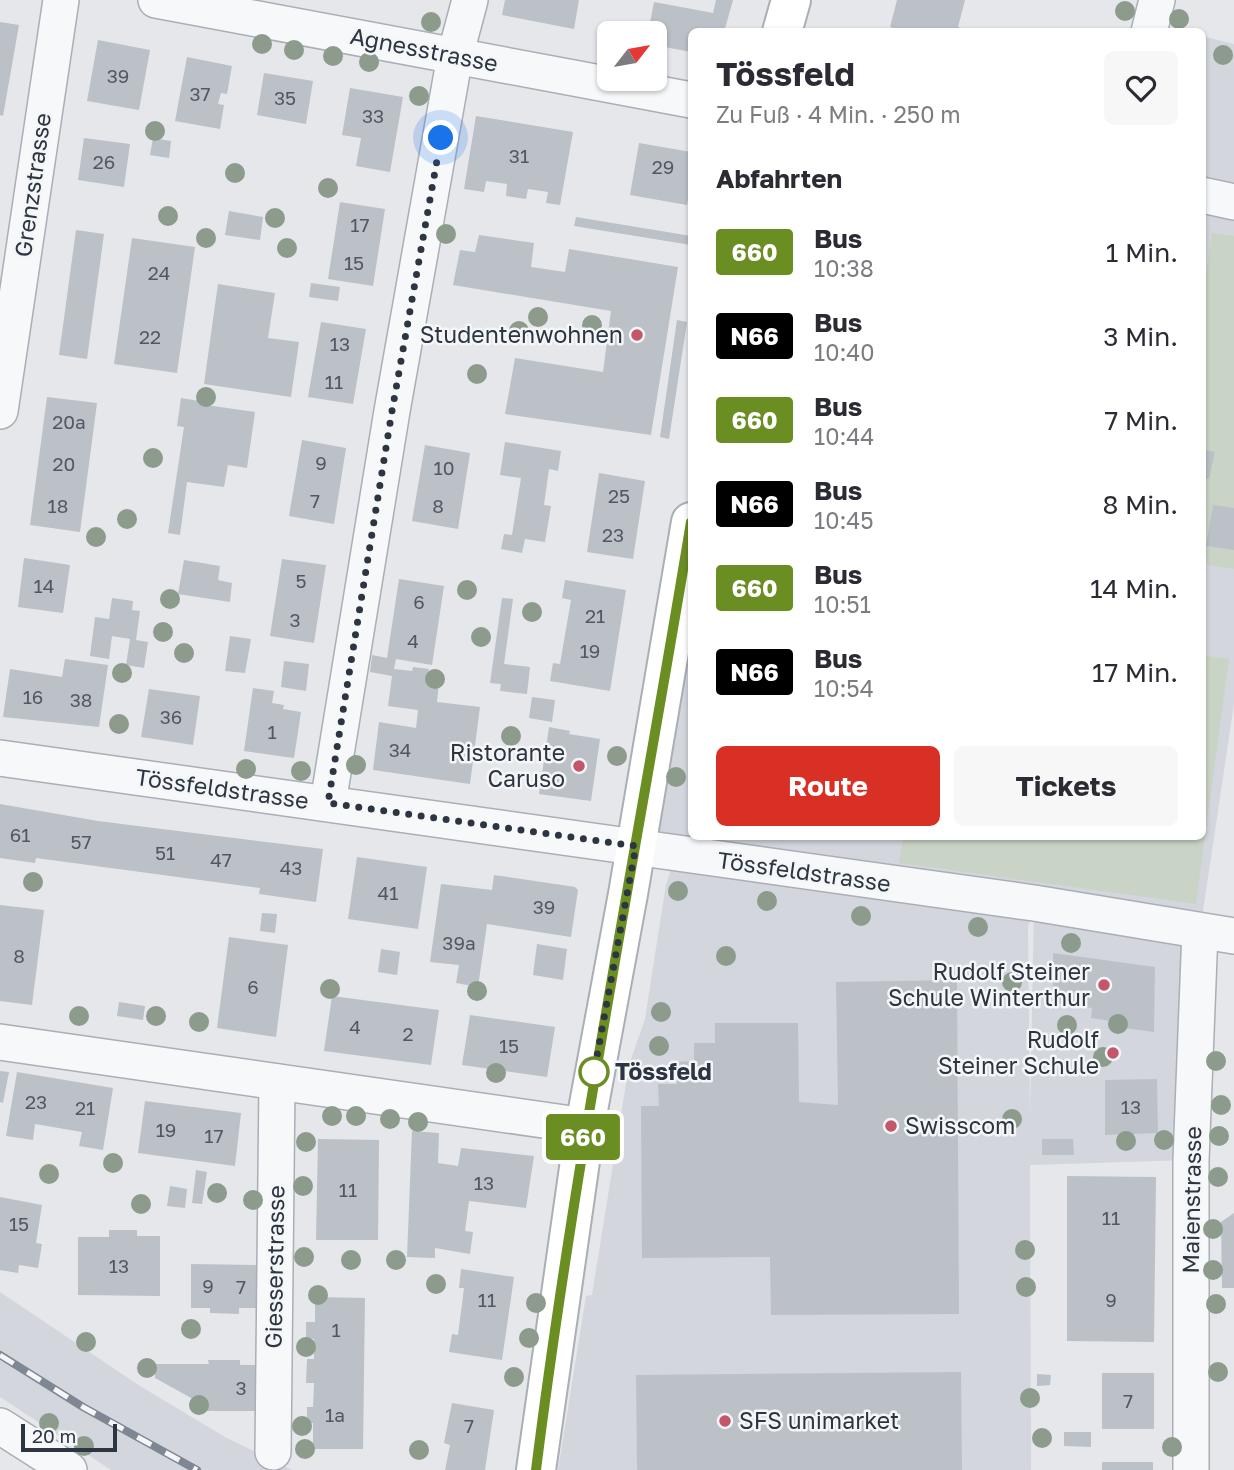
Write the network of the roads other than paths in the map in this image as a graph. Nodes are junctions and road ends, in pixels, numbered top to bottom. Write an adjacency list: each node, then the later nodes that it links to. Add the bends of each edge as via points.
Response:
1 (61, 0): 12 (street, Grenzstrasse)
2 (156, 0): 8 (street, Agnesstrasse)
3 (470, 0): 8 (street)
4 (791, 0): 6 (main road)
5 (1157, 0): 7 (street)
6 (783, 28)
7 (1150, 28)
8 (455, 56): 9 (street, Agnesstrasse); 15 (street)
9 (688, 99)
10 (1206, 196): 11 (street)
11 (1234, 202)
12 (0, 411)
13 (688, 540): 16 (main road)
14 (0, 758): 15 (street, Tössfeldstrasse)
15 (328, 803): 16 (street, Tössfeldstrasse)
16 (636, 846): 17 (street, Tössfeldstrasse); 21 (main road)
17 (1200, 931): 18 (street, Tössfeldstrasse); 26 (street, Maienstrasse, via 1191,1160)
18 (1234, 936)
19 (0, 1042): 20 (street)
20 (277, 1082): 21 (street); 23 (street, Giesserstrasse)
21 (585, 1126): 24 (main road)
22 (0, 1426): 25 (street)
23 (273, 1452)
24 (538, 1452)
25 (69, 1470)
26 (1191, 1470)

